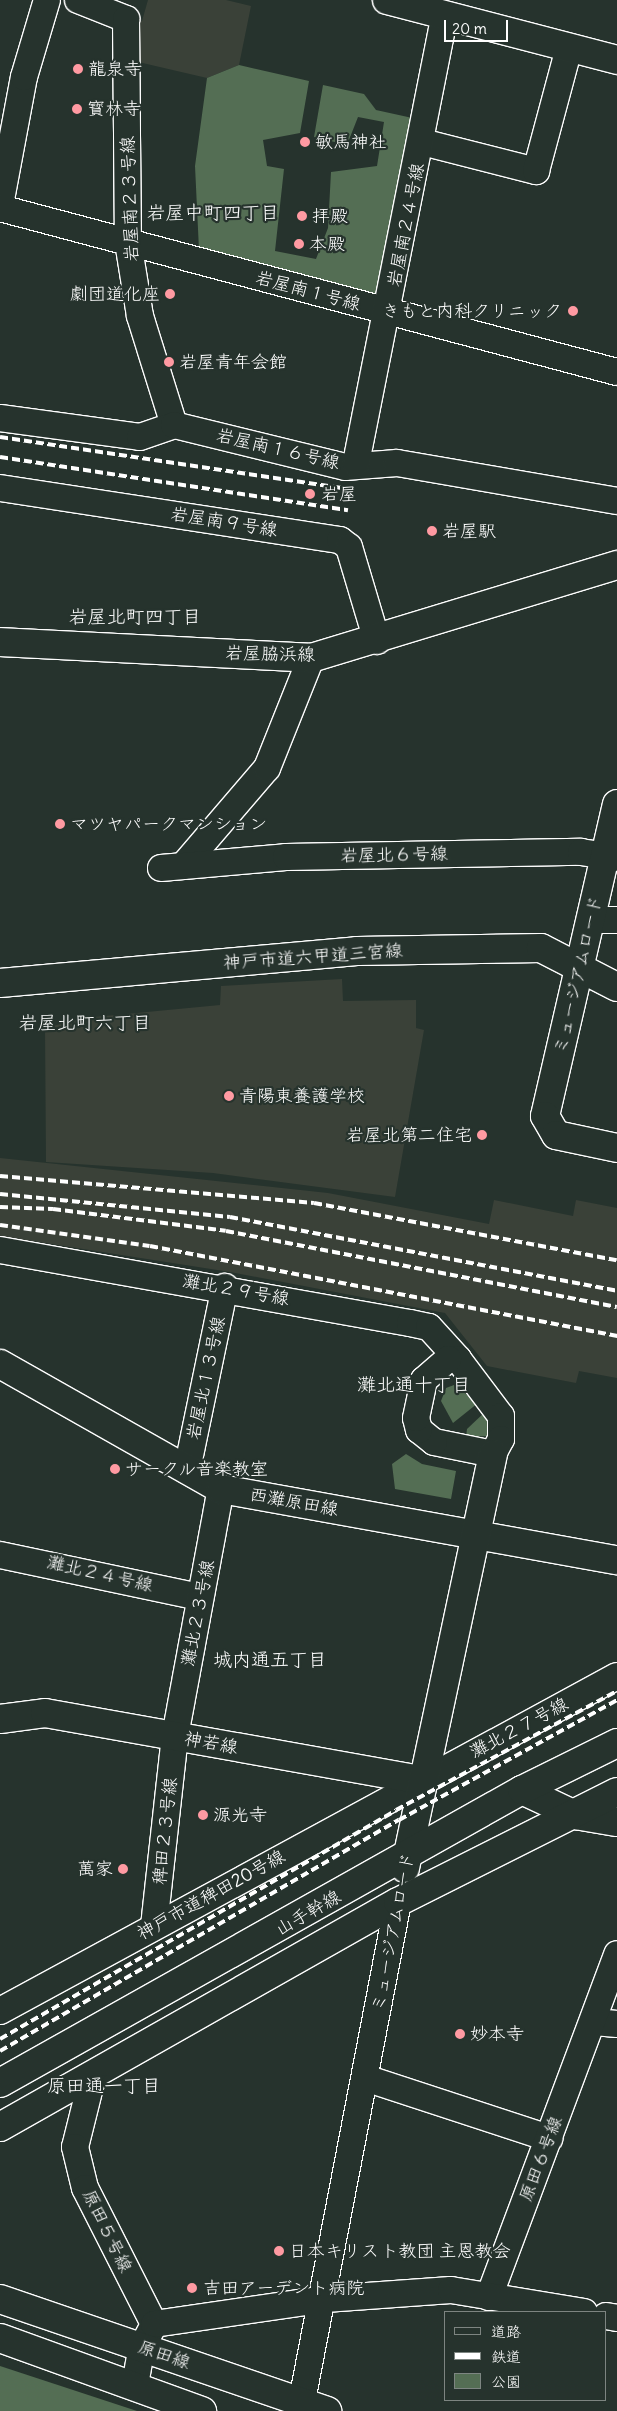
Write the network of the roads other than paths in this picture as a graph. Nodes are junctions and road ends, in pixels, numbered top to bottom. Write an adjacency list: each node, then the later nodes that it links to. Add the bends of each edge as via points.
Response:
1 (47, 0): 8 (street, via 24,77)
2 (78, 0): 9 (street, 岩屋南２３号線, via 126,19)
3 (387, 0): 4 (main road)
4 (445, 15): 5 (main road); 7 (street, 岩屋南２４号線)
5 (569, 48): 6 (main road); 7 (street, via 536,171)
6 (617, 60)
7 (422, 142): 10 (street, 岩屋南２４号線)
8 (0, 207): 9 (street, 岩屋南１号線)
9 (128, 242): 10 (street, 岩屋南１号線); 13 (street, 岩屋南２３号線, via 140,316)
10 (390, 313): 11 (street, 岩屋南１号線); 14 (street, 岩屋南２４号線)
11 (617, 372)
12 (0, 418): 13 (street, via 140,437)
13 (174, 425): 14 (street, 岩屋南１６号線, via 345,467)
14 (356, 463): 16 (street, 岩屋南１６号線, via 397,463)
15 (0, 488): 18 (street, 岩屋南９号線, via 340,540 349,547)
16 (617, 501)
17 (617, 565): 18 (main road, 岩屋脇浜線)
18 (377, 640): 20 (main road, 岩屋脇浜線)
19 (0, 642): 20 (main road, 岩屋脇浜線)
20 (311, 658): 22 (street, 岩屋北６号線, via 267,768 172,867 286,857 581,852)
21 (617, 804): 22 (main road, ミュージアムロード)
22 (611, 857): 23 (main road, ミュージアムロード)
23 (605, 920): 24 (main road, ミュージアムロード)
24 (582, 966): 25 (main road, 神戸市道六甲道三宮線, via 541,948 357,951); 26 (main road, 神戸市道六甲道三宮線); 27 (main road, ミュージアムロード, via 545,1116 551,1131 563,1137)
25 (0, 983)
26 (617, 987)
27 (617, 1148)
28 (0, 1250): 29 (street, 灘北２９号線)
29 (224, 1287): 30 (street, 灘北２９号線, via 429,1327); 33 (street, 岩屋北１３号線)
30 (458, 1359): 32 (street, 灘北２９号線, via 502,1416 500,1439); 32 (street, via 448,1359 424,1380 416,1424 434,1442)
31 (0, 1364): 33 (main road, 西灘原田線)
32 (492, 1454): 35 (main road, ミュージアムロード)
33 (187, 1470): 34 (main road, 西灘原田線)
34 (222, 1489): 35 (main road, 西灘原田線); 38 (street, 灘北２３号線)
35 (475, 1533): 37 (main road, 西灘原田線); 43 (main road, ミュージアムロード)
36 (0, 1555): 38 (street, 灘北２４号線)
37 (617, 1560)
38 (200, 1597): 41 (street, 灘北２３号線)
39 (617, 1676): 43 (street, 灘北２７号線)
40 (0, 1719): 41 (main road, 神若線, via 45,1713)
41 (175, 1736): 43 (main road, 神若線); 50 (street, 稗田２３号線)
42 (617, 1743): 44 (main road, 山手幹線)
43 (422, 1780): 48 (main road, ミュージアムロード); 50 (street, 神戸市道稗田20号線)
44 (522, 1790): 46 (main road); 48 (main road, 山手幹線)
45 (617, 1792): 46 (main road, 山手幹線)
46 (575, 1815): 47 (main road); 49 (main road, 山手幹線)
47 (617, 1822)
48 (408, 1856): 49 (main road, ミュージアムロード); 56 (main road, 山手幹線)
49 (398, 1902): 54 (main road, 山手幹線); 55 (street, ミュージアムロード)
50 (154, 1926): 52 (street, 神戸市道稗田20号線)
51 (617, 1954): 53 (street, 原田６号線)
52 (0, 2011)
53 (605, 2023): 58 (street, 原田６号線)
54 (93, 2075): 57 (main road, 山手幹線); 63 (street, 原田５号線, via 75,2147 84,2188)
55 (365, 2078): 58 (street); 61 (street, ミュージアムロード)
56 (0, 2083)
57 (0, 2127)
58 (550, 2138): 59 (street, 原田６号線)
59 (489, 2297): 61 (street, via 451,2290); 62 (street)
60 (0, 2299): 63 (main road, 原田線)
61 (325, 2299): 63 (street); 66 (street, ミュージアムロード, via 304,2378)
62 (578, 2311)
63 (148, 2336): 65 (street); 66 (main road, 原田線)
64 (0, 2338): 65 (main road)
65 (135, 2385): 67 (main road)
66 (310, 2408)
67 (202, 2411)

